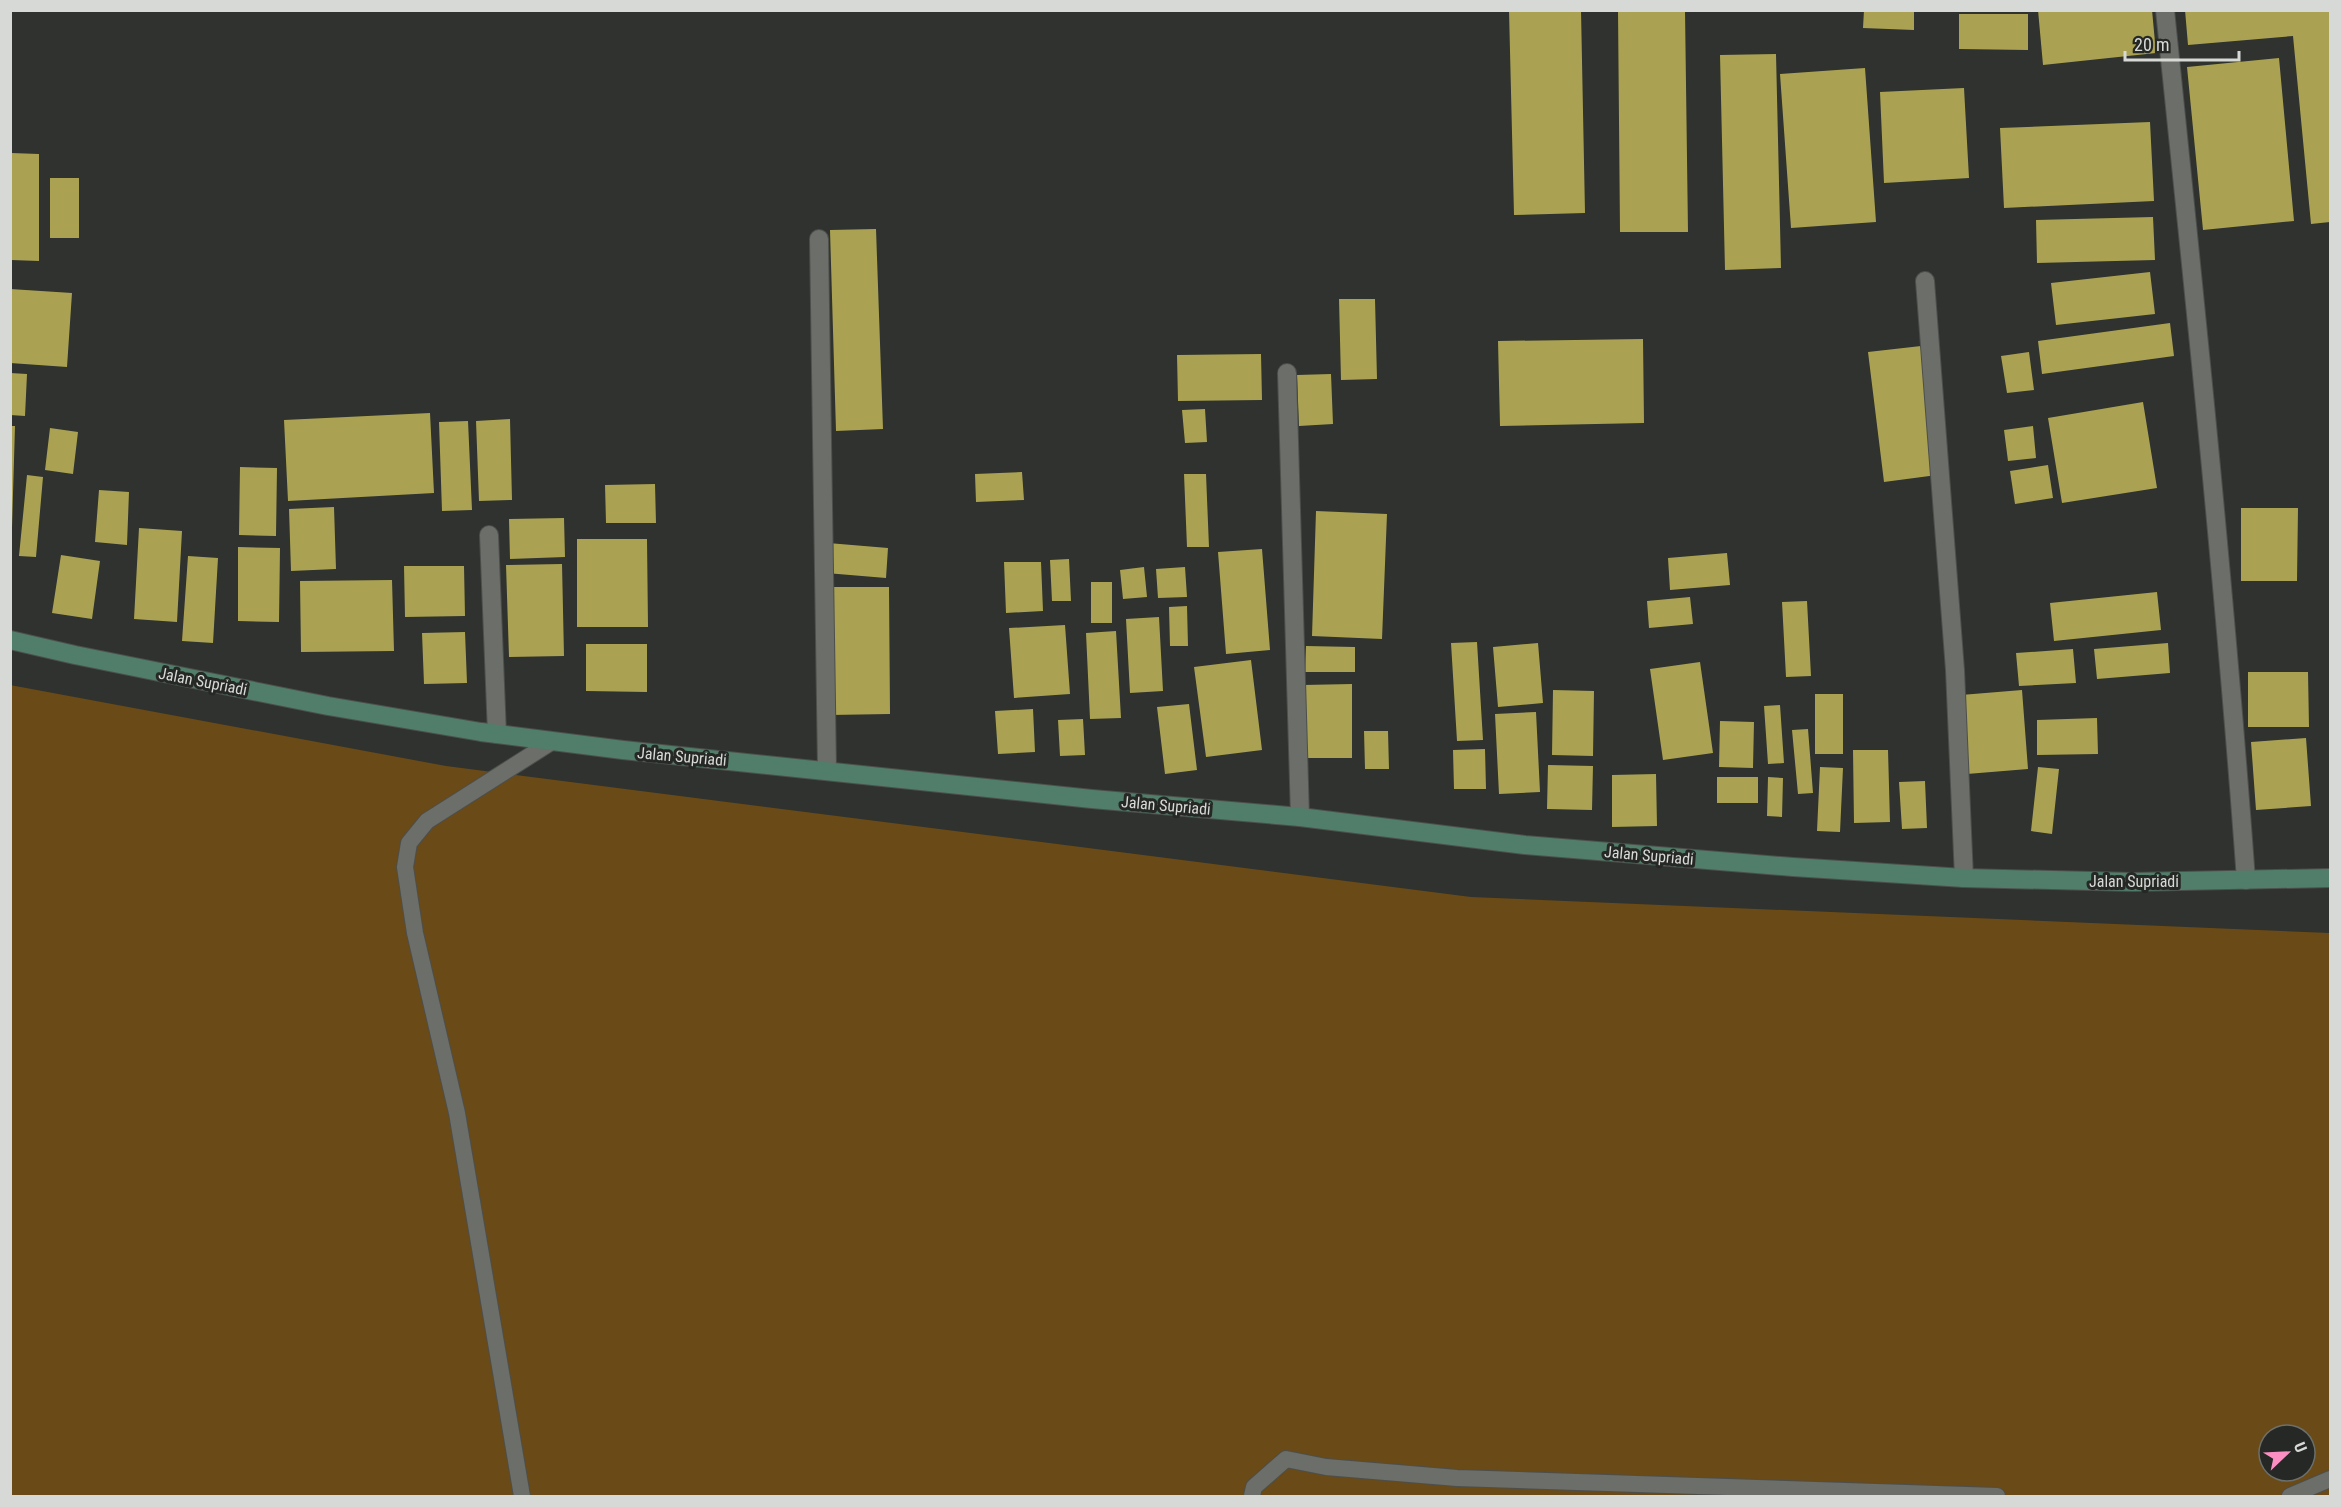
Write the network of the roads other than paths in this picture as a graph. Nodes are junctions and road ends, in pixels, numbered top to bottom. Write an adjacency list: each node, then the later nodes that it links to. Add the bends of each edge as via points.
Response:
1 (2165, 10): 13 (street, via 2210,446)
2 (819, 239): 9 (street)
3 (1925, 281): 11 (street, via 1952,624)
4 (1287, 374): 10 (street)
5 (489, 534): 7 (street)
6 (10, 640): 7 (main road, Jalan Supriadi, via 328,706)
7 (497, 735): 8 (main road, Jalan Supriadi)
8 (554, 741): 9 (main road, Jalan Supriadi); 15 (lane, via 427,821 409,843 405,867 415,933 457,1113)
9 (827, 770): 10 (main road, Jalan Supriadi)
10 (1299, 817): 11 (main road, Jalan Supriadi, via 1525,846)
11 (1964, 878): 13 (main road, Jalan Supriadi)
12 (2331, 878): 13 (main road, Jalan Supriadi)
13 (2246, 880)
14 (2331, 1479): 18 (lane)
15 (522, 1497)
16 (1252, 1497): 17 (lane, via 1254,1487 1286,1459 1326,1467 1457,1478)
17 (1997, 1497)
18 (2290, 1497)

